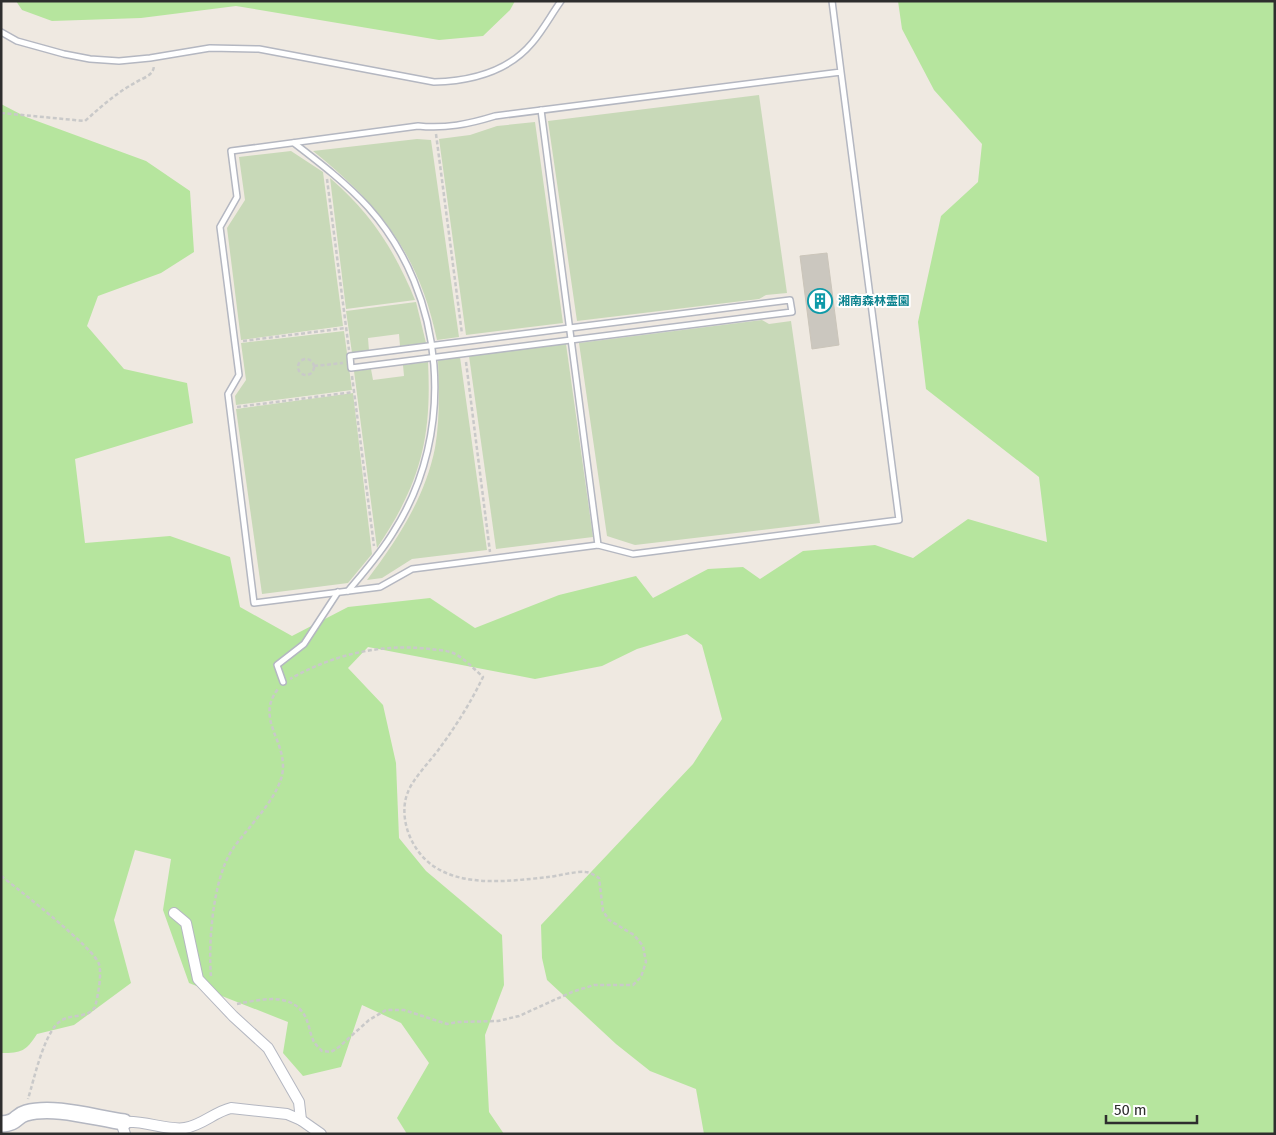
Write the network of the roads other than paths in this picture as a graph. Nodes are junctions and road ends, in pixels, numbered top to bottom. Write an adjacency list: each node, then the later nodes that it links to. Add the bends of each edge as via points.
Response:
1 (561, 1): 3 (lane, via 532,44 516,58 484,75 452,82 434,82 274,51 236,48 210,48 119,61 90,58 64,54)
2 (832, 1): 4 (lane)
3 (1, 32)
4 (841, 72): 5 (lane); 11 (lane, via 899,520 633,554)
5 (541, 110): 6 (lane, via 495,116 453,127 418,126); 7 (lane)
6 (294, 143): 9 (lane, via 346,185 389,234 417,289); 13 (lane, via 231,151 237,197 220,226 239,375 228,394 229,408 254,602)
7 (570, 328): 8 (lane); 8 (lane, via 790,300 792,312); 9 (lane)
8 (571, 340): 10 (lane); 11 (lane)
9 (432, 345): 10 (lane); 10 (lane, via 351,362)
10 (434, 357): 12 (lane, via 434,415 419,478 395,530)
11 (598, 545): 12 (lane, via 412,569 380,587)
12 (348, 591): 13 (lane)
13 (338, 592): 14 (lane, via 304,644 277,665)
14 (283, 682)
15 (174, 913): 16 (street, via 186,923 198,980 268,1048 298,1102)
16 (301, 1120): 18 (street, via 287,1114 231,1108 183,1129 133,1121); 19 (street)
17 (8, 1127): 18 (street, via 24,1113 50,1111)
18 (125, 1128)
19 (321, 1134)

